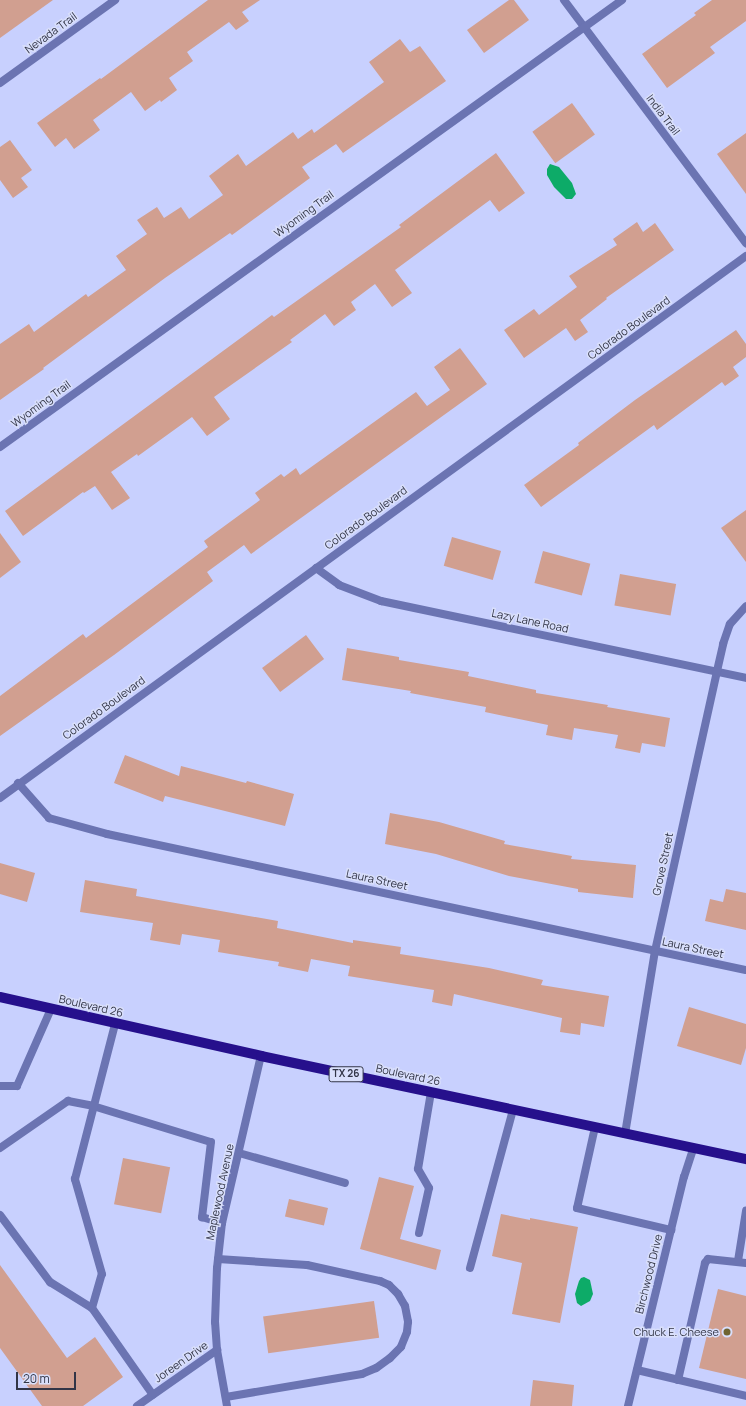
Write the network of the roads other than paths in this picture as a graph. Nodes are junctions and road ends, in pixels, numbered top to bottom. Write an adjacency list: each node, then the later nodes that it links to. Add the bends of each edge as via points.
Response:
1 (115, 0): 5 (street, Nevada Trail)
2 (564, 0): 4 (street, India Trail)
3 (622, 0): 4 (street, Wyoming Trail)
4 (583, 27): 6 (street, India Trail); 8 (street, Wyoming Trail)
5 (0, 83)
6 (746, 243)
7 (746, 256): 9 (street, Colorado Boulevard)
8 (0, 447)
9 (316, 568): 11 (street, Lazy Lane Road, via 339,585 381,601); 13 (street, Colorado Boulevard)
10 (746, 606): 11 (street, Grove Street, via 730,624)
11 (717, 671): 12 (street, Lazy Lane Road); 15 (street, Grove Street)
12 (746, 678)
13 (18, 783): 14 (street, Colorado Boulevard); 15 (street, Laura Street, via 49,818 106,834)
14 (0, 798)
15 (655, 951): 16 (street, Laura Street); 26 (street, Grove Street)
16 (746, 970)
17 (0, 997): 18 (main road, Boulevard 26 / TX 26)
18 (51, 1009): 19 (main road, Boulevard 26 / TX 26); 21 (street, via 17,1086)
19 (115, 1024): 20 (main road, Boulevard 26 / TX 26); 23 (street)
20 (261, 1056): 22 (main road, Boulevard 26 / TX 26); 29 (street, Maplewood Avenue)
21 (0, 1086)
22 (432, 1092): 24 (main road, Boulevard 26 / TX 26); 37 (street, via 418,1169 429,1188)
23 (93, 1106): 27 (street, via 68,1101); 35 (street, via 211,1142 202,1217); 41 (street, via 75,1179 102,1274)
24 (513, 1110): 25 (main road, Boulevard 26 / TX 26); 40 (street)
25 (595, 1127): 26 (main road, Boulevard 26 / TX 26); 36 (street, via 577,1208)
26 (625, 1134): 28 (main road, Boulevard 26 / TX 26)
27 (0, 1148)
28 (693, 1148): 30 (main road, Boulevard 26 / TX 26); 31 (main road, Boulevard 26 / TX 26); 36 (street, Birchwood Drive)
29 (239, 1153): 32 (street); 35 (street, Maplewood Avenue)
30 (746, 1159)
31 (746, 1165)
32 (346, 1183)
33 (746, 1211): 39 (street)
34 (0, 1215): 41 (street, via 50,1282)
35 (222, 1223): 38 (street, Maplewood Avenue)
36 (671, 1230): 43 (street, Birchwood Drive)
37 (419, 1233)
38 (218, 1259): 42 (street, Maplewood Avenue); 47 (street, via 307,1266 380,1281 389,1285 398,1294 405,1306 408,1322 401,1347 376,1368 362,1374)
39 (742, 1262): 44 (street, via 708,1259 705,1263)
40 (470, 1268)
41 (92, 1308): 45 (street)
42 (217, 1350): 45 (street, Joreen Drive); 47 (street, Maplewood Avenue)
43 (637, 1370): 44 (street); 50 (street, Birchwood Drive)
44 (678, 1380): 46 (street)
45 (153, 1395): 48 (street, Joreen Drive)
46 (746, 1396)
47 (226, 1397): 49 (street, Maplewood Avenue)
48 (137, 1406)
49 (227, 1406)
50 (628, 1406)

